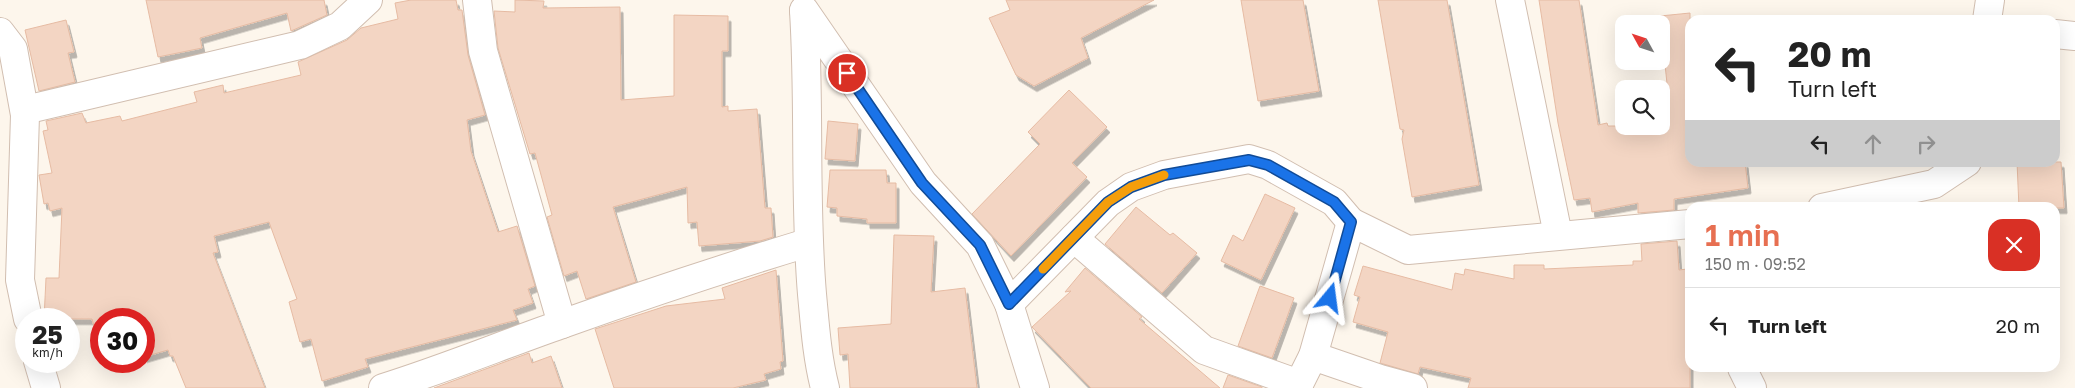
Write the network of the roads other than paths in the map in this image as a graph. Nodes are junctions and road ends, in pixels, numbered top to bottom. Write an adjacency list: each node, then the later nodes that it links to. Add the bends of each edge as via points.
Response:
1 (368, 0): 10 (street, via 340,26 300,45)
2 (477, 0): 20 (street, via 483,51)
3 (1510, 0): 15 (street)
4 (1990, 0): 6 (street)
5 (804, 5): 17 (street); 18 (street, via 922,183 980,245)
6 (1988, 15)
7 (0, 32): 10 (street, via 13,49)
8 (2060, 34): 9 (street)
9 (2075, 36)
10 (25, 110): 19 (street, via 20,280)
11 (1959, 167): 12 (street, via 1934,184)
12 (1850, 202)
13 (1351, 222): 15 (street, via 1408,250); 16 (street, via 1334,202 1268,165 1249,160 1164,175 1131,187 1108,202); 21 (street)
14 (1685, 224): 15 (street)
15 (1558, 235)
16 (1074, 238): 18 (street); 24 (street, via 1204,350)
17 (808, 243): 20 (street, via 702,275); 27 (street, via 818,360)
18 (1009, 304): 28 (street)
19 (26, 308)
20 (562, 324): 26 (street)
21 (1313, 356): 24 (street); 29 (street)
22 (1744, 372): 30 (street)
23 (42, 373): 25 (street)
24 (1298, 386)
25 (46, 388)
26 (383, 388)
27 (825, 388)
28 (1035, 388)
29 (1412, 388)
30 (1752, 388)

